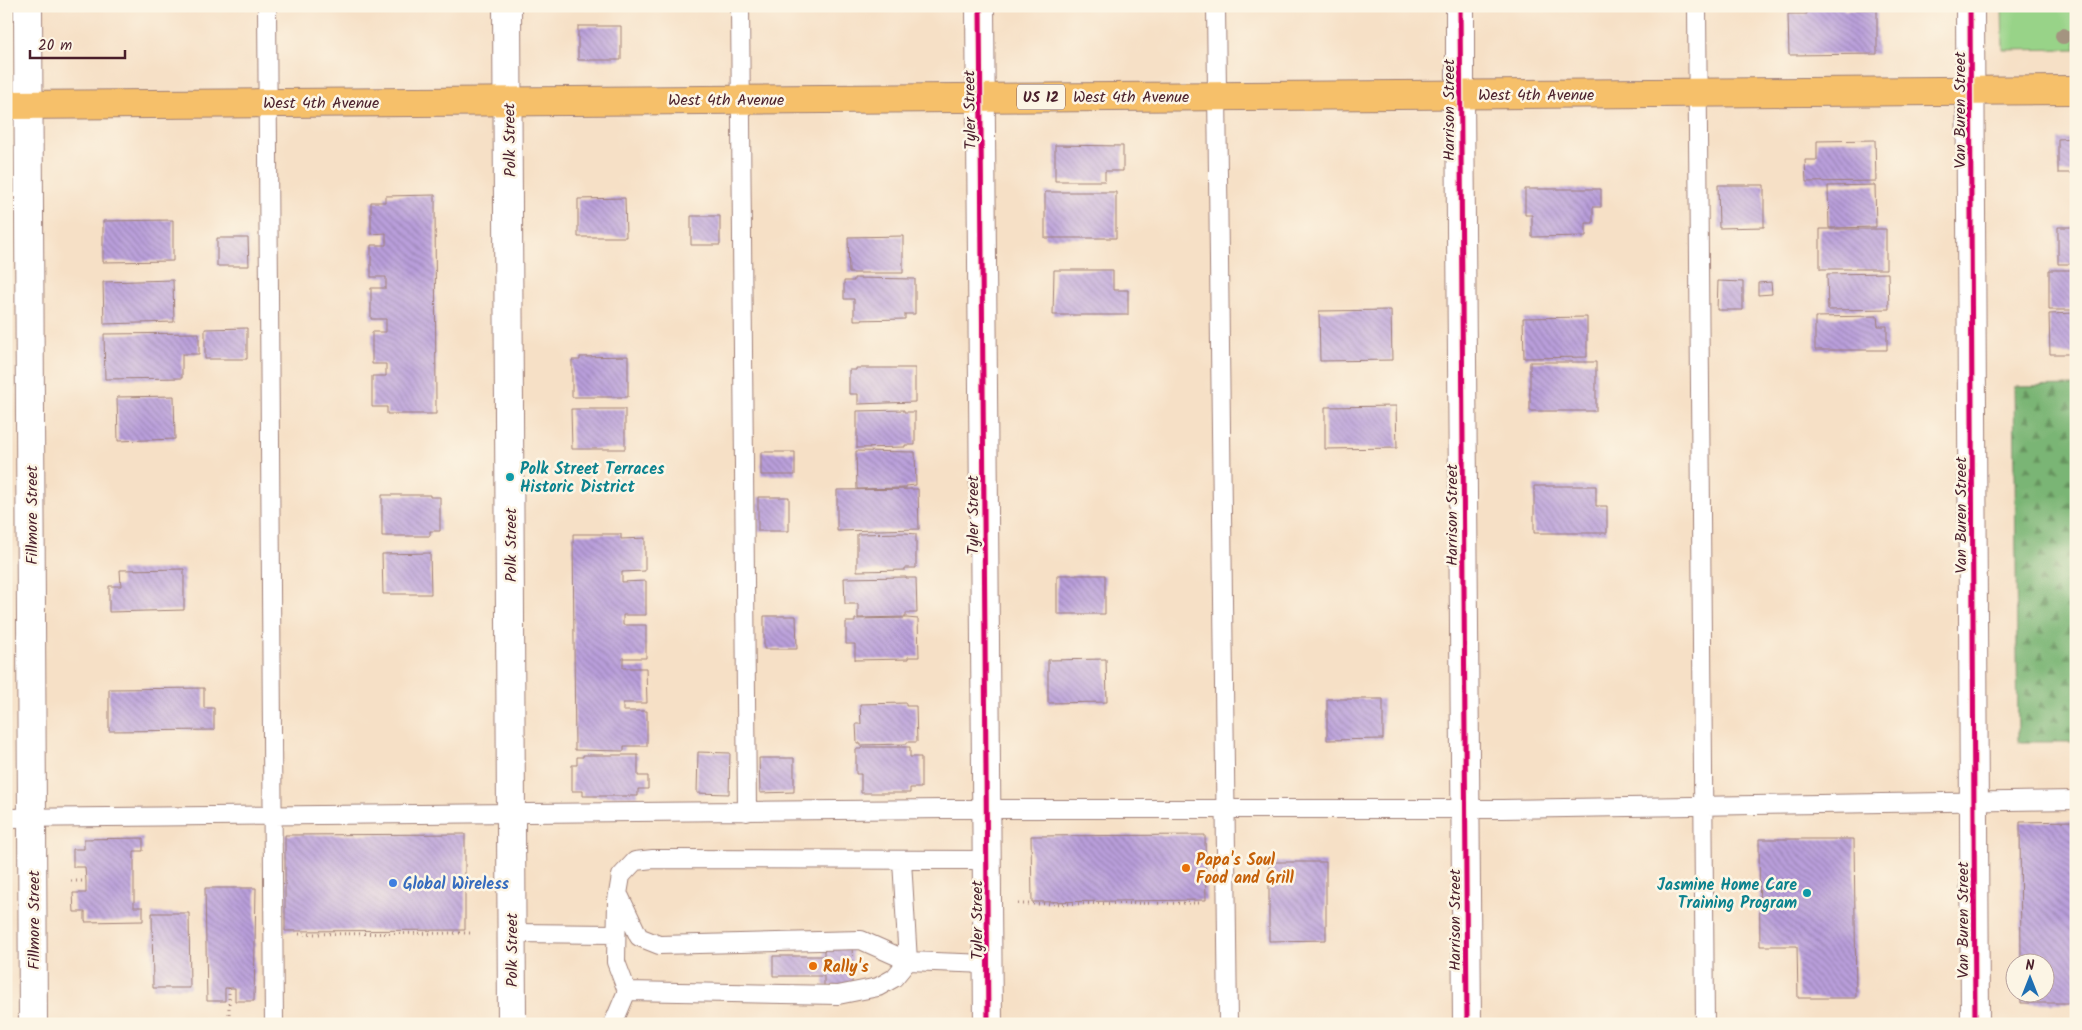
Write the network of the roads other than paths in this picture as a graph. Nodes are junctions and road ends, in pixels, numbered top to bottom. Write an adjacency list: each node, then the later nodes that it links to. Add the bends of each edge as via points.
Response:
1 (28, 6): 19 (street, Fillmore Street)
2 (267, 6): 18 (lane)
3 (507, 6): 17 (street, Polk Street)
4 (740, 6): 16 (lane)
5 (980, 6): 15 (street, Tyler Street)
6 (1216, 6): 14 (lane)
7 (1460, 6): 13 (street, Harrison Street)
8 (1697, 6): 12 (lane)
9 (1970, 6): 10 (street, Van Buren Street)
10 (1971, 90): 11 (main road, West 4th Avenue / US 12); 12 (main road, West 4th Avenue / US 12); 20 (street, Van Buren Street)
11 (2076, 90)
12 (1698, 92): 13 (main road, West 4th Avenue / US 12); 22 (lane)
13 (1460, 94): 14 (main road, West 4th Avenue / US 12); 24 (street, Harrison Street)
14 (1216, 96): 15 (main road, West 4th Avenue / US 12); 23 (lane)
15 (981, 98): 16 (main road, West 4th Avenue / US 12); 25 (street, Tyler Street)
16 (741, 99): 17 (main road, West 4th Avenue / US 12); 26 (lane)
17 (508, 101): 18 (main road, West 4th Avenue / US 12); 27 (street, Polk Street)
18 (269, 102): 19 (main road, West 4th Avenue / US 12); 28 (lane)
19 (18, 105): 29 (street, Fillmore Street)
20 (1974, 800): 21 (lane); 22 (lane); 46 (street, Van Buren Street)
21 (2076, 800)
22 (1702, 805): 24 (lane); 45 (lane)
23 (1227, 808): 24 (lane); 25 (lane); 43 (lane)
24 (1465, 809): 44 (street, Harrison Street)
25 (987, 810): 26 (lane); 31 (street, Tyler Street)
26 (747, 812): 27 (lane)
27 (510, 813): 28 (lane); 33 (street, Polk Street)
28 (272, 817): 29 (lane); 39 (lane)
29 (19, 818): 38 (street, Fillmore Street)
30 (902, 860): 31 (lane); 32 (lane, via 635,861 622,876); 35 (lane)
31 (988, 860): 36 (street, Tyler Street)
32 (618, 892): 34 (lane); 35 (lane, via 639,937 659,945 860,940)
33 (511, 933): 34 (lane); 40 (street, Polk Street)
34 (616, 934): 37 (lane, via 616,962)
35 (908, 961): 36 (lane); 37 (lane, via 894,978 878,987 838,995)
36 (988, 964): 42 (street, Tyler Street)
37 (627, 991): 41 (lane)
38 (33, 1024)
39 (274, 1024)
40 (512, 1024)
41 (613, 1024)
42 (988, 1024)
43 (1228, 1024)
44 (1467, 1024)
45 (1704, 1024)
46 (1975, 1024)

